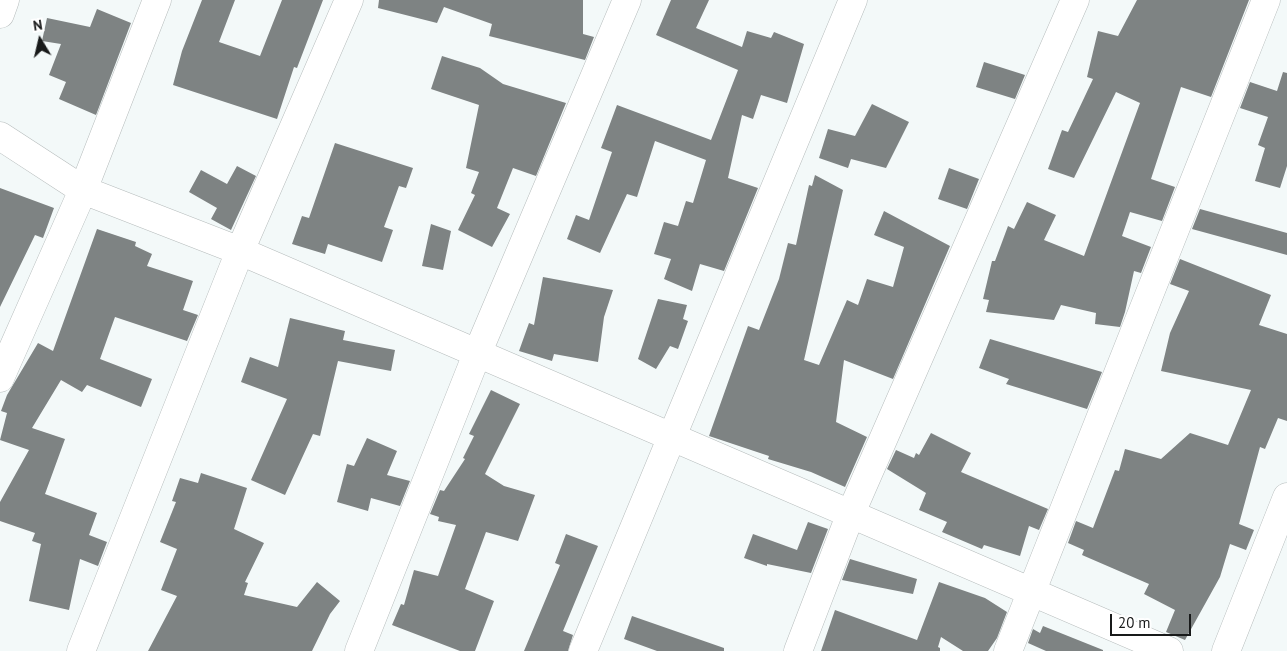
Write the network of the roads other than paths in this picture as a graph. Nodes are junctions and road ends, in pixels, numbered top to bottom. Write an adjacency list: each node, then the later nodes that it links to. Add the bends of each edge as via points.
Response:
1 (5, 0): 8 (street)
2 (157, 0): 10 (street)
3 (349, 0): 11 (street)
4 (627, 0): 12 (street)
5 (853, 0): 14 (street)
6 (1075, 0): 16 (street)
7 (1266, 0): 17 (street)
8 (0, 14)
9 (0, 136): 10 (street)
10 (83, 190): 11 (street); 13 (street)
11 (240, 251): 12 (street); 18 (street)
12 (477, 354): 14 (street); 19 (street)
13 (0, 378)
14 (671, 438): 16 (street); 20 (street)
15 (1287, 497): 24 (street)
16 (851, 513): 17 (street); 21 (street)
17 (1033, 591): 22 (street); 23 (street)
18 (81, 651)
19 (359, 651)
20 (583, 651)
21 (798, 651)
22 (1008, 651)
23 (1169, 651)
24 (1226, 651)

